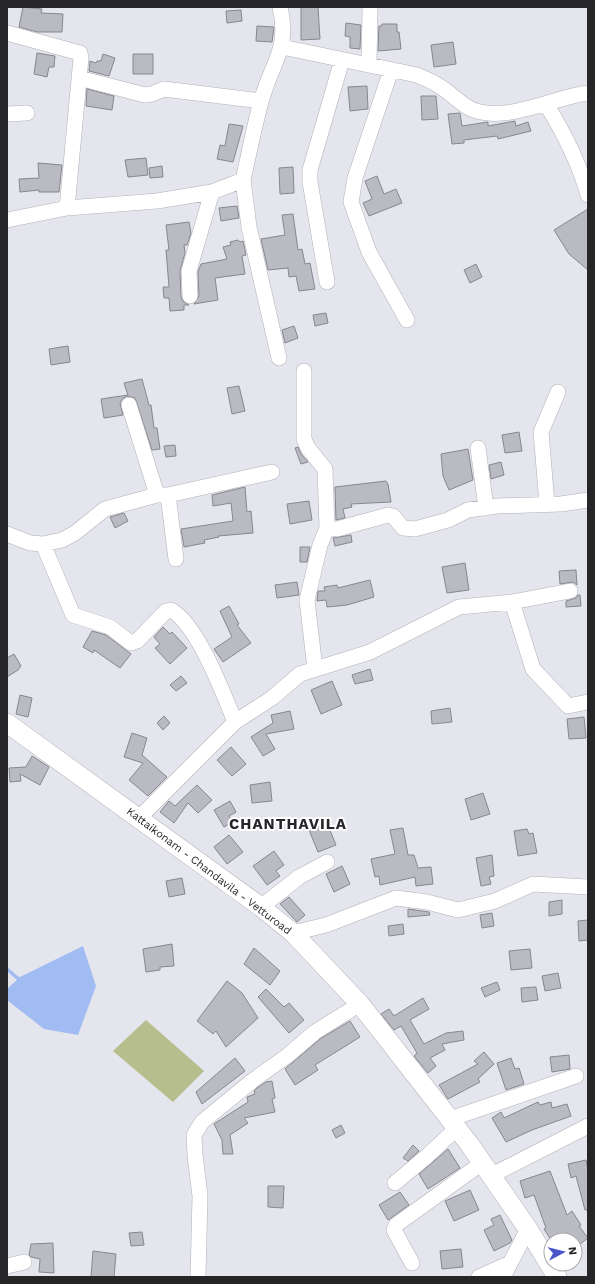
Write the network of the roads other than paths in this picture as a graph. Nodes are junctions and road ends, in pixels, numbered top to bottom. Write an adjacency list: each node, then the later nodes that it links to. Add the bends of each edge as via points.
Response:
1 (280, 7): 4 (street, via 283,23)
2 (370, 7): 6 (street)
3 (7, 33): 8 (street, via 80,53 82,58)
4 (282, 47): 5 (street); 10 (street)
5 (342, 60): 6 (street); 19 (street, via 310,170)
6 (369, 64): 7 (street)
7 (391, 70): 11 (street, via 417,75 436,84 471,109 492,113 536,108); 21 (street, via 355,178 351,202 369,252)
8 (79, 78): 10 (street, via 145,95 164,89); 17 (street)
9 (588, 93): 11 (street, via 572,95)
10 (261, 100): 14 (street)
11 (546, 104): 16 (street, via 561,128 581,171)
12 (7, 114): 13 (street)
13 (27, 114)
14 (243, 180): 15 (street); 22 (street, via 249,227)
15 (212, 192): 17 (street, via 157,201); 20 (street, via 189,270)
16 (588, 195)
17 (67, 208): 18 (street)
18 (7, 220)
19 (327, 282)
20 (190, 296)
21 (406, 320)
22 (279, 358)
23 (304, 371): 32 (street, via 304,439 325,469)
24 (558, 392): 30 (street, via 541,432)
25 (129, 405): 28 (street)
26 (478, 448): 31 (street)
27 (272, 472): 28 (street)
28 (162, 495): 34 (street, via 105,509 75,533 62,540); 35 (street)
29 (588, 500): 30 (street)
30 (547, 504): 31 (street)
31 (486, 508): 32 (street, via 468,510 448,520 415,529 403,528 393,516 388,515 338,529)
32 (327, 528): 38 (street, via 320,545 307,600)
33 (7, 534): 34 (street, via 30,543)
34 (42, 544): 40 (street, via 73,615 110,627 131,643 137,641 166,611 171,610 180,615 211,664)
35 (176, 559)
36 (570, 591): 37 (street)
37 (512, 602): 38 (street, via 459,607 370,652); 39 (street, via 533,669 568,706)
38 (315, 669): 40 (street, via 300,674 272,698)
39 (588, 702)
40 (235, 722): 42 (street)
41 (7, 723): 42 (main road, Kattaikonam - Chandavila - Vetturoad)
42 (139, 818): 45 (main road, Kattaikonam - Chandavila - Vetturoad)
43 (327, 862): 45 (street, via 299,877)
44 (588, 888): 46 (street, via 533,884 495,901 458,910 396,898 326,925)
45 (261, 907): 46 (main road, Kattaikonam - Chandavila - Vetturoad)
46 (293, 933): 47 (main road, Kattaikonam - Chandavila - Vetturoad)
47 (360, 1004): 49 (main road, Kattaikonam - Chandavila - Vetturoad); 58 (street, via 315,1032 202,1122 198,1128 194,1135 200,1196)
48 (576, 1076): 49 (street)
49 (454, 1123): 51 (main road, Kattaikonam - Chandavila - Vetturoad); 52 (street, via 426,1157)
50 (588, 1126): 51 (street)
51 (486, 1170): 53 (main road, Kattaikonam - Chandavila - Vetturoad); 55 (street, via 396,1225 394,1230)
52 (395, 1183)
53 (528, 1229): 56 (street); 61 (main road, Kattaikonam - Chandavila - Vetturoad)
54 (24, 1262): 57 (street)
55 (412, 1262)
56 (510, 1263): 59 (street); 60 (street)
57 (7, 1266)
58 (198, 1277)
59 (479, 1277)
60 (503, 1277)
61 (557, 1277)

